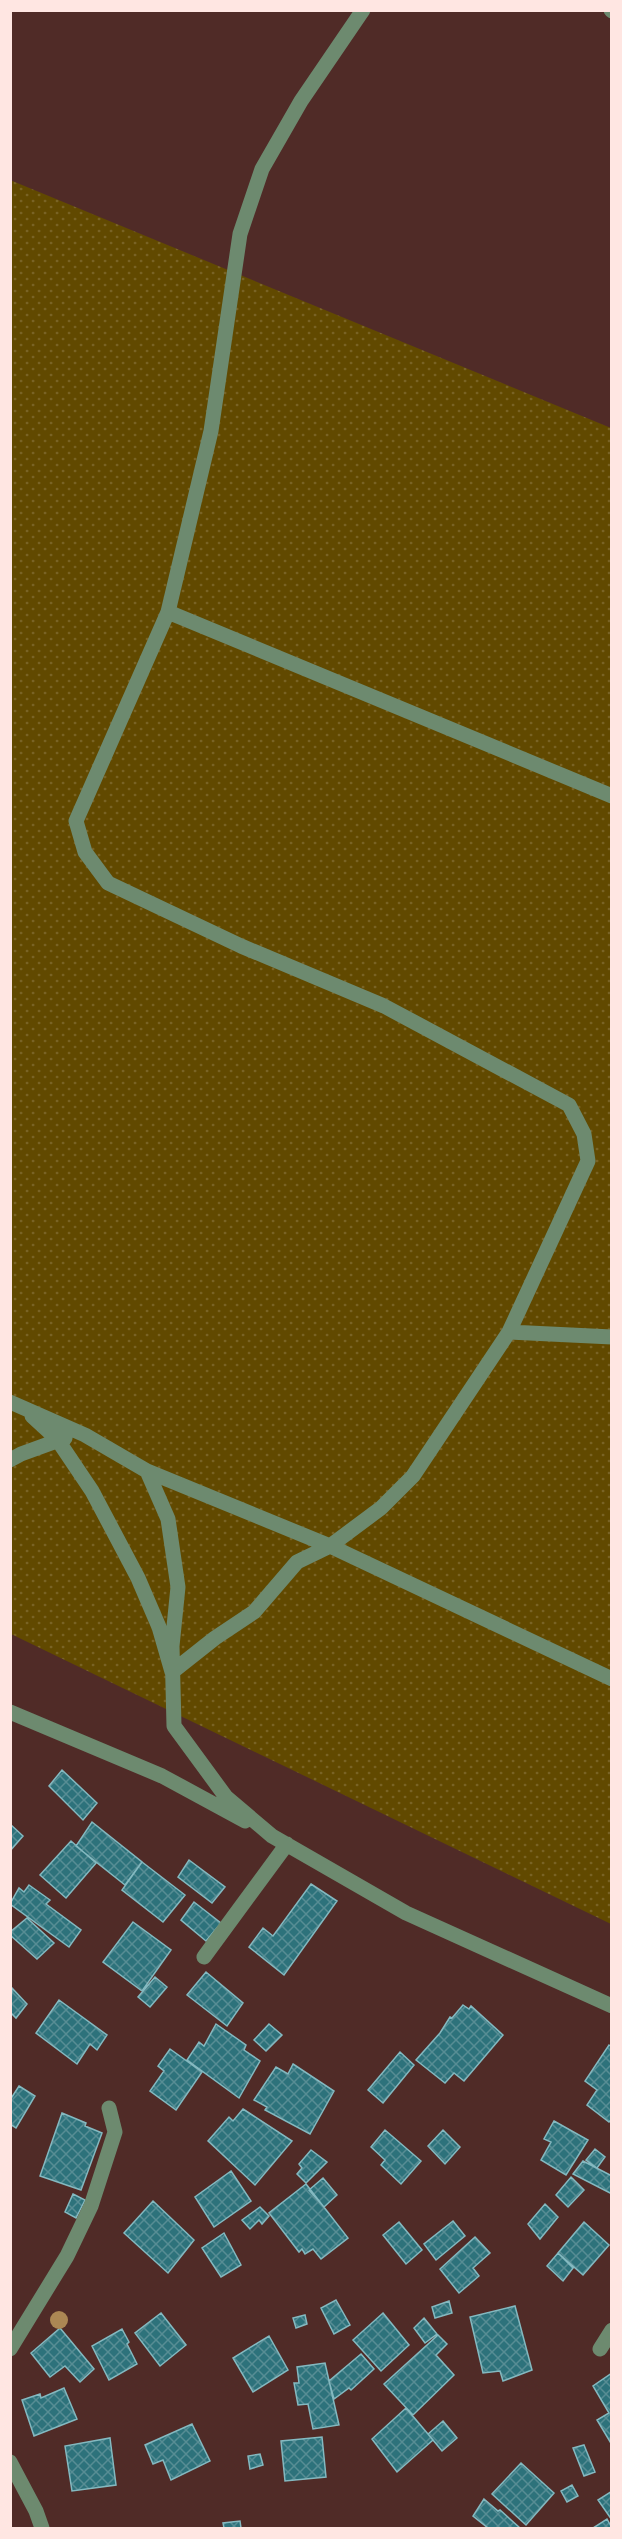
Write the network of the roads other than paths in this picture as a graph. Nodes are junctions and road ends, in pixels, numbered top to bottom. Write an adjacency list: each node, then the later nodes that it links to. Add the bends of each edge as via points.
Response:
1 (363, 10): 2 (street, via 301,101 262,169 240,234 211,431)
2 (168, 612): 3 (street); 4 (street, via 76,821 85,852 108,883 241,946 384,1006 569,1105 584,1134 588,1161)
3 (612, 796)
4 (508, 1332): 5 (street); 11 (street, via 413,1476 381,1508)
5 (612, 1337)
6 (16, 1404): 7 (street); 8 (street)
7 (85, 1435): 8 (street); 10 (street)
8 (57, 1439): 9 (street); 12 (street, via 92,1491 138,1578 159,1627)
9 (10, 1460)
10 (147, 1470): 11 (street); 12 (street, via 168,1519 178,1587)
11 (330, 1546): 12 (street, via 297,1562 254,1612); 13 (street)
12 (172, 1672): 15 (street, via 174,1726 226,1797)
13 (612, 1679)
14 (10, 1712): 15 (street, via 162,1776)
15 (272, 1836): 16 (street)
16 (287, 1844): 17 (street); 18 (street, via 406,1913)
17 (204, 1957)
18 (612, 2006)
19 (109, 2108): 21 (street, via 115,2132 91,2206 67,2256)
20 (612, 2330): 22 (street)
21 (10, 2349)
22 (600, 2349)
23 (12, 2469): 24 (street)
24 (42, 2529)

